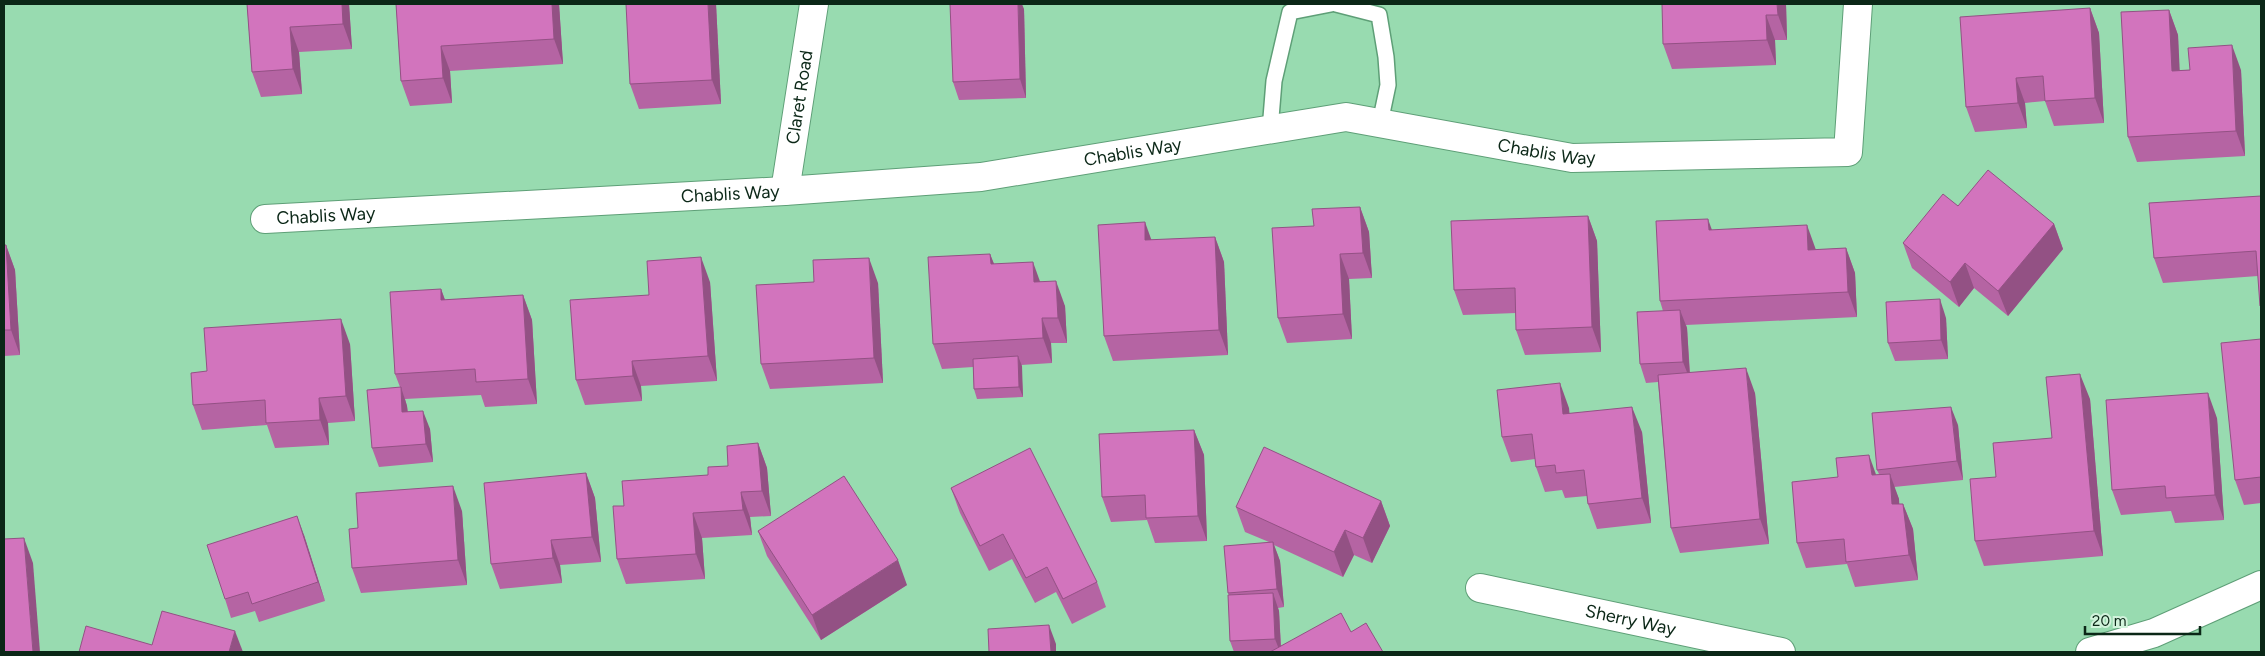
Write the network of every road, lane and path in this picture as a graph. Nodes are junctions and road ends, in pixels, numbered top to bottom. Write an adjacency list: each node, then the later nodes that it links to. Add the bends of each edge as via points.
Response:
1 (814, 4): 7 (street, Claret Road)
2 (1331, 4): 6 (lane, via 1290,12 1274,81)
3 (1336, 4): 5 (lane, via 1379,15 1388,85)
4 (1858, 4): 5 (street, Chablis Way, via 1848,152 1572,158)
5 (1380, 123): 6 (street, Chablis Way, via 1346,117)
6 (1270, 130): 7 (street, Chablis Way, via 981,177)
7 (785, 191): 8 (street, Chablis Way)
8 (265, 219)
9 (2261, 585): 12 (street, via 2154,633)
10 (1480, 588): 11 (street, Sherry Way)
11 (1781, 652)
12 (2090, 652)

